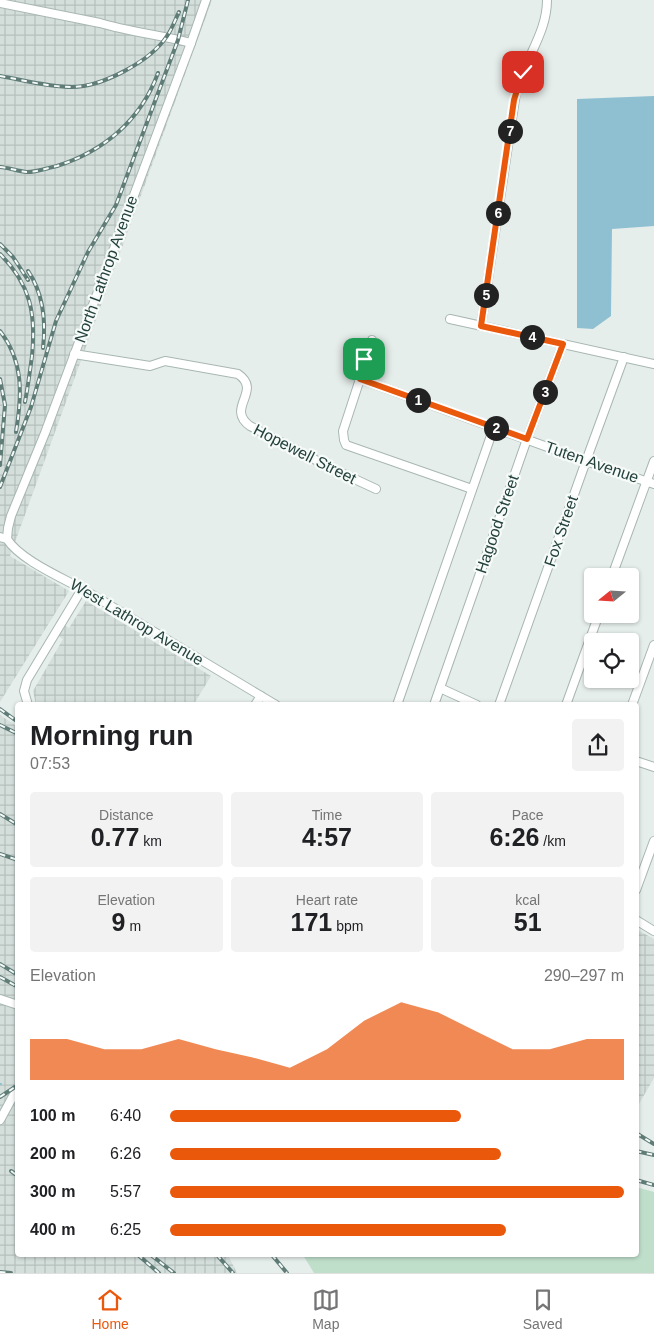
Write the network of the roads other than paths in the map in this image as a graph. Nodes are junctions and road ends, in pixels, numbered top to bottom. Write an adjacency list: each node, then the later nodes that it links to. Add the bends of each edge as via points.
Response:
1 (206, 0): 4 (street, North Lathrop Avenue)
2 (547, 0): 6 (street, via 543,26 514,100)
3 (0, 3): 4 (street)
4 (191, 43): 9 (street, North Lathrop Avenue)
5 (450, 319): 6 (street)
6 (481, 326): 8 (street)
7 (372, 340): 12 (street)
8 (563, 344): 10 (street); 14 (street, Hagood Street)
9 (74, 354): 18 (street, Hopewell Street, via 150,366 165,361 238,374 244,378 247,387 241,409 244,422); 20 (street, North Lathrop Avenue)
10 (624, 357): 11 (street); 15 (street, Fox Street)
11 (654, 364)
12 (360, 379): 13 (street, Tuten Avenue); 19 (street, Hopewell Street, via 344,430 346,445)
13 (494, 427): 14 (street, Tuten Avenue); 19 (street)
14 (527, 439): 15 (street, Tuten Avenue); 25 (street, Hagood Street)
15 (586, 461): 17 (street, Tuten Avenue); 33 (street, Fox Street)
16 (654, 461): 17 (street)
17 (650, 483): 21 (street)
18 (376, 489)
19 (472, 489): 30 (street)
20 (4, 538): 22 (street, West Lathrop Avenue, via 22,555)
21 (615, 568)
22 (82, 589): 26 (street, West Lathrop Avenue); 27 (street, via 27,680 24,691)
23 (595, 623): 34 (street)
24 (654, 645): 35 (street)
25 (440, 688): 31 (street, Hagood Street); 32 (street)
26 (260, 696): 28 (street); 29 (street, West Lathrop Avenue)
27 (27, 702)
28 (257, 702)
29 (271, 702)
30 (398, 702)
31 (435, 702)
32 (470, 702)
33 (500, 702)
34 (567, 702)
35 (633, 702)
36 (639, 762): 37 (street)
37 (654, 767)
38 (654, 841): 39 (street)
39 (639, 882)
40 (639, 922): 41 (street)
41 (654, 931)
42 (0, 999): 43 (street)
43 (15, 1004)
44 (15, 1092): 45 (street)
45 (0, 1120)

